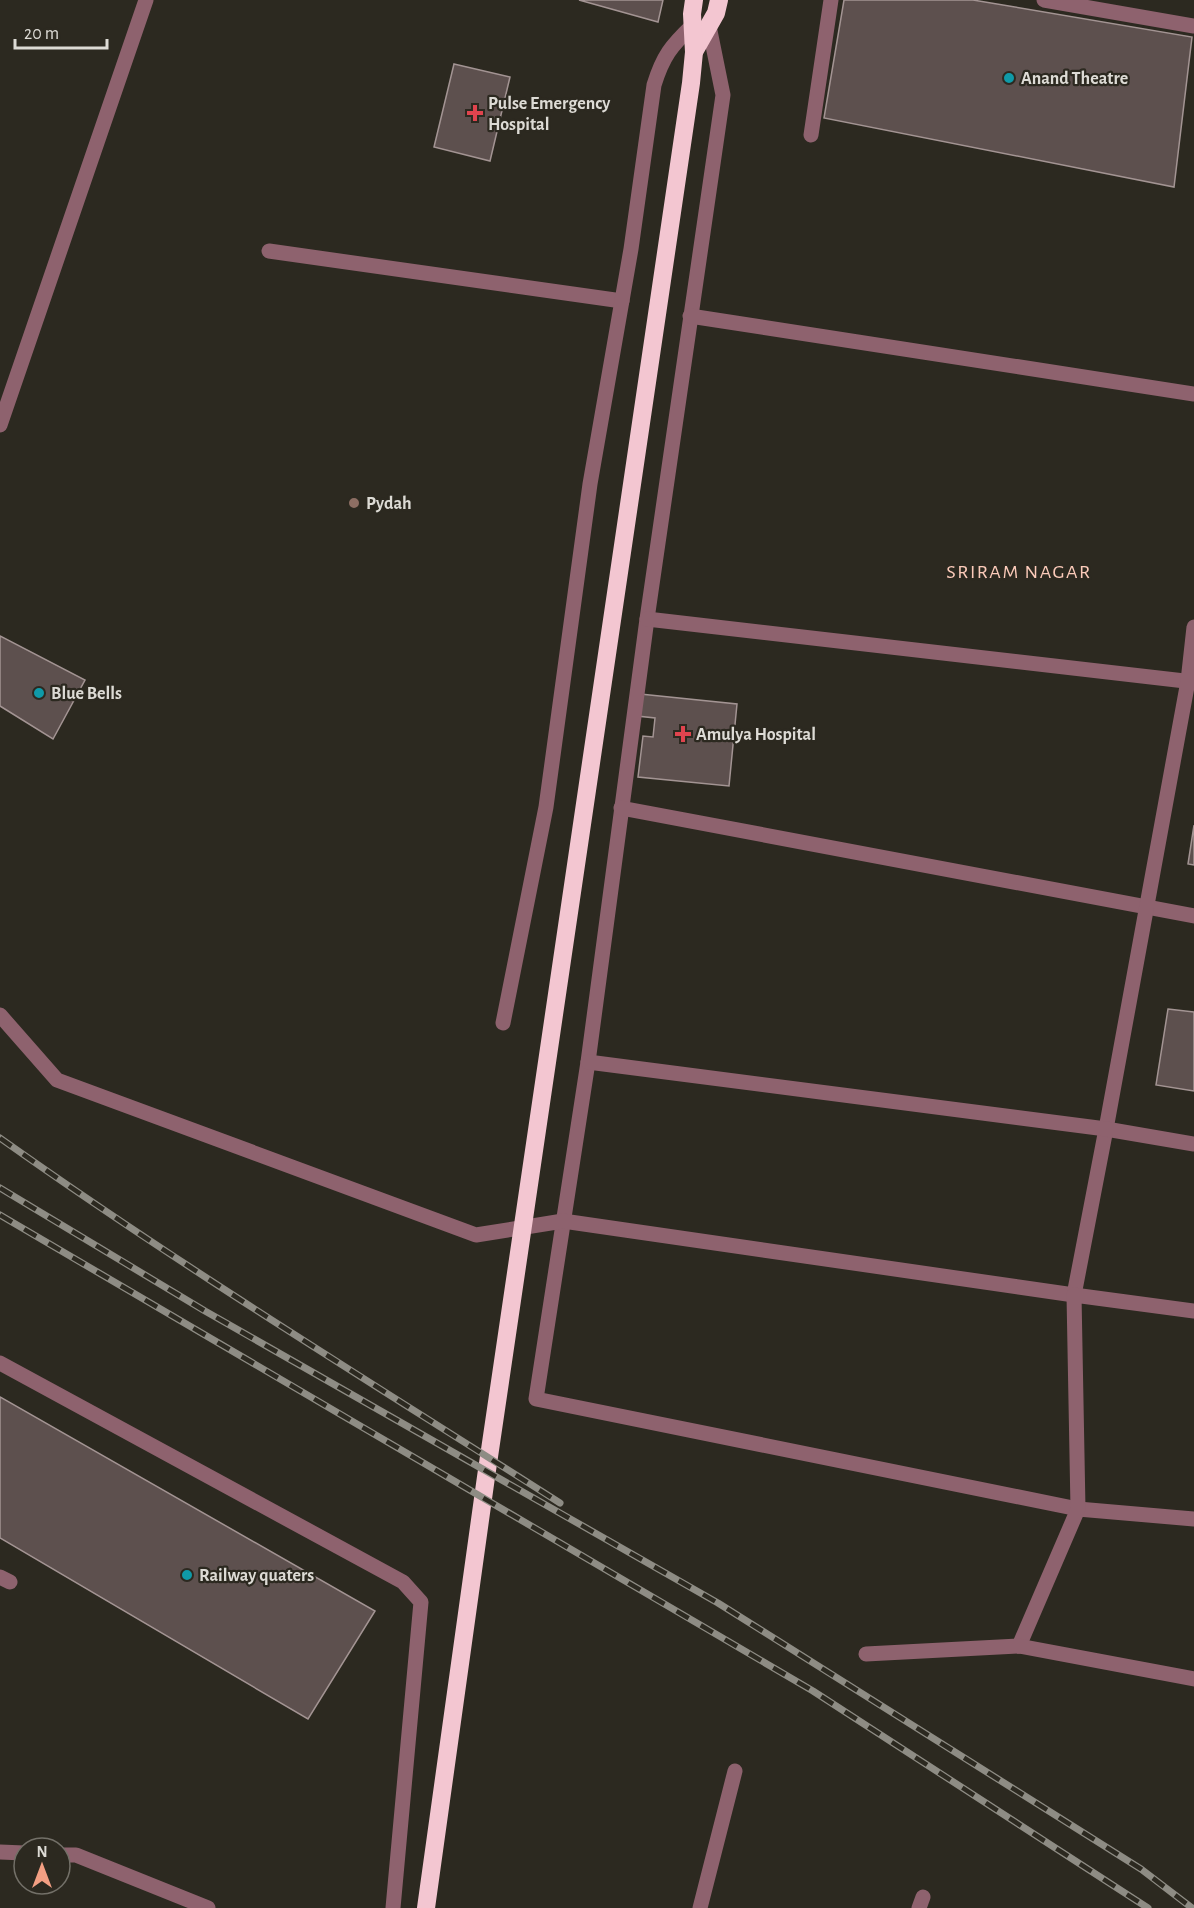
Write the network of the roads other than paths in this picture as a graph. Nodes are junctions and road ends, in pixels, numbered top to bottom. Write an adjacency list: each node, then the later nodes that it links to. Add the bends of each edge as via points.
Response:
1 (146, 0): 13 (street)
2 (694, 0): 6 (highway)
3 (719, 0): 6 (highway, via 716,13)
4 (831, 0): 8 (street)
5 (1044, 0): 7 (street)
6 (701, 26): 10 (street, via 670,46 654,85); 11 (street, via 723,94); 39 (highway, via 694,52)
7 (1194, 26)
8 (811, 135)
9 (269, 251): 10 (street)
10 (622, 302): 21 (street, via 590,484 546,807)
11 (690, 316): 12 (street); 14 (street)
12 (1194, 394)
13 (0, 425)
14 (647, 619): 16 (street); 17 (street)
15 (1194, 627): 16 (street)
16 (1191, 681): 18 (street)
17 (621, 808): 18 (street); 22 (street)
18 (1146, 906): 19 (street); 23 (street)
19 (1194, 916)
20 (0, 1015): 25 (street, via 57,1080 465,1231 476,1235)
21 (503, 1023)
22 (588, 1062): 23 (street); 25 (street)
23 (1106, 1129): 24 (street); 26 (street)
24 (1194, 1144)
25 (563, 1221): 26 (street); 29 (street, via 536,1399)
26 (1074, 1295): 27 (street); 29 (street)
27 (1194, 1311)
28 (0, 1363): 38 (street, via 403,1582 422,1602)
29 (1078, 1509): 30 (street); 31 (street)
30 (1194, 1519)
31 (1019, 1646): 32 (street); 33 (street)
32 (866, 1654)
33 (1194, 1679)
34 (735, 1771): 40 (street)
35 (72, 1856): 36 (street)
36 (182, 1903): 37 (street)
37 (208, 1908)
38 (393, 1908)
39 (426, 1908)
40 (700, 1908)

